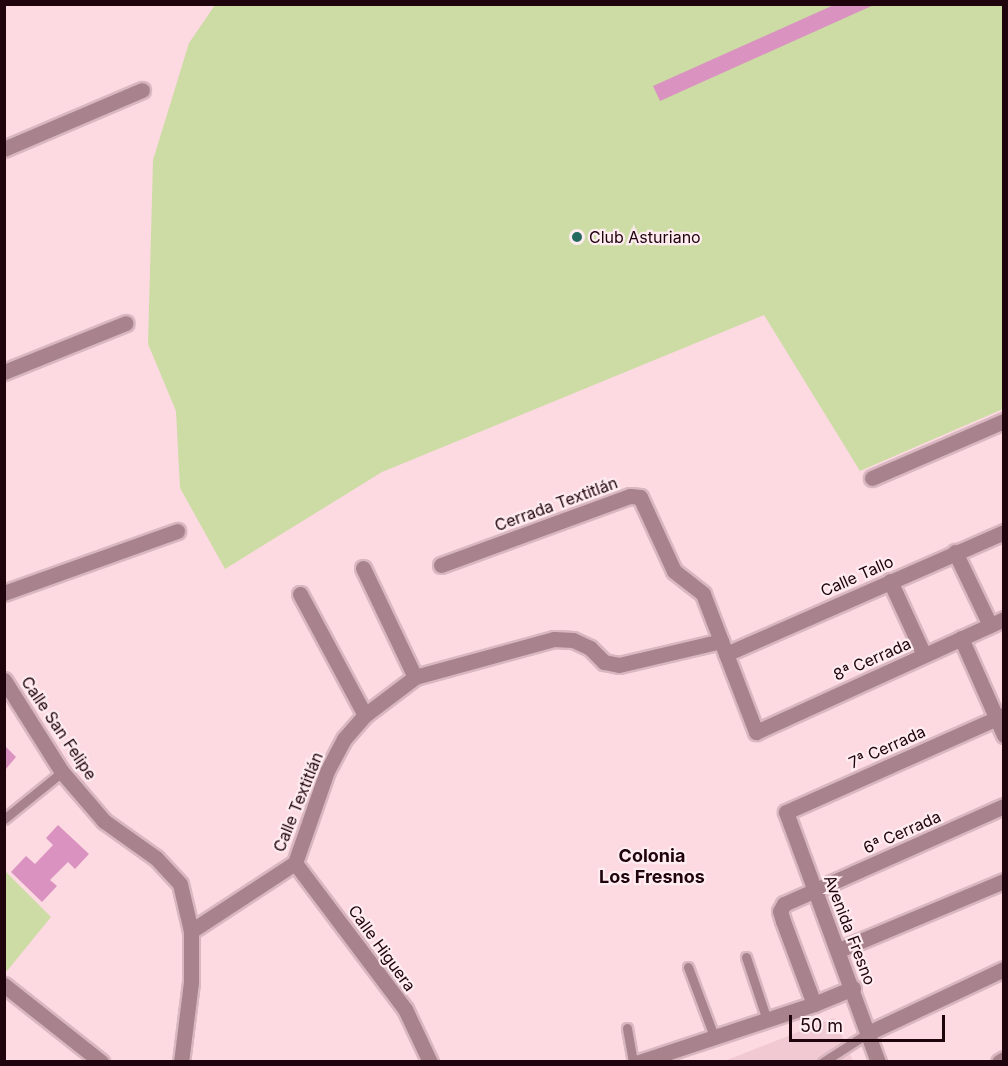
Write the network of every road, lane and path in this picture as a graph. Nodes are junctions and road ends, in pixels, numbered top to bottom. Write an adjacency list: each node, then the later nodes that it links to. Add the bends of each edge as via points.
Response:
1 (142, 90): 2 (street)
2 (4, 149)
3 (126, 323): 4 (street)
4 (4, 372)
5 (1004, 421): 6 (street)
6 (872, 478)
7 (177, 531): 13 (street)
8 (1004, 532): 9 (street, Calle Tallo)
9 (955, 552): 12 (street, Calle Tallo); 15 (street)
10 (441, 565): 17 (street, Cerrada Textitlán, via 630,496 640,498 674,571 703,594)
11 (363, 568): 19 (street)
12 (890, 581): 17 (street, Calle Tallo); 18 (street)
13 (4, 593)
14 (300, 594): 21 (street)
15 (997, 622): 16 (street, 8ª Cerrada)
16 (962, 638): 18 (street, 8ª Cerrada); 22 (street)
17 (723, 648): 18 (street, 8ª Cerrada, via 756,732); 19 (street, Calle Textitlán, via 619,665 604,662 590,648 573,640 555,639)
18 (924, 656)
19 (415, 677): 21 (street, Calle Textitlán)
20 (4, 680): 24 (street, Calle San Felipe)
21 (365, 715): 28 (street, Calle Textitlán, via 344,738 327,771)
22 (1000, 716): 23 (street); 26 (street, 7ª Cerrada)
23 (1004, 735)
24 (62, 772): 27 (lane); 31 (street, Calle San Felipe, via 104,821 156,858 180,884)
25 (1003, 809): 30 (street, 6ª Cerrada)
26 (786, 812): 30 (street, Avenida Fresno)
27 (4, 819)
28 (295, 863): 31 (street, Calle Textitlán); 46 (street, Calle Higuera, via 405,1010)
29 (1004, 881): 32 (street)
30 (816, 891): 32 (street, Avenida Fresno); 38 (street, 6ª Cerrada, via 784,904 780,911)
31 (191, 931): 45 (street, via 191,982)
32 (839, 951): 37 (street, Avenida Fresno)
33 (746, 957): 39 (lane)
34 (688, 967): 42 (lane)
35 (1004, 969): 41 (street)
36 (4, 985): 44 (street)
37 (853, 988): 38 (street); 41 (street, Avenida Fresno)
38 (814, 1004): 39 (street)
39 (766, 1020): 42 (street)
40 (627, 1029): 47 (lane)
41 (868, 1033): 49 (lane); 50 (street, Avenida Fresno)
42 (715, 1039): 48 (street)
43 (1004, 1059): 51 (street)
44 (101, 1062)
45 (181, 1062)
46 (430, 1062)
47 (633, 1062)
48 (639, 1062)
49 (823, 1062)
50 (878, 1062)
51 (999, 1062)

